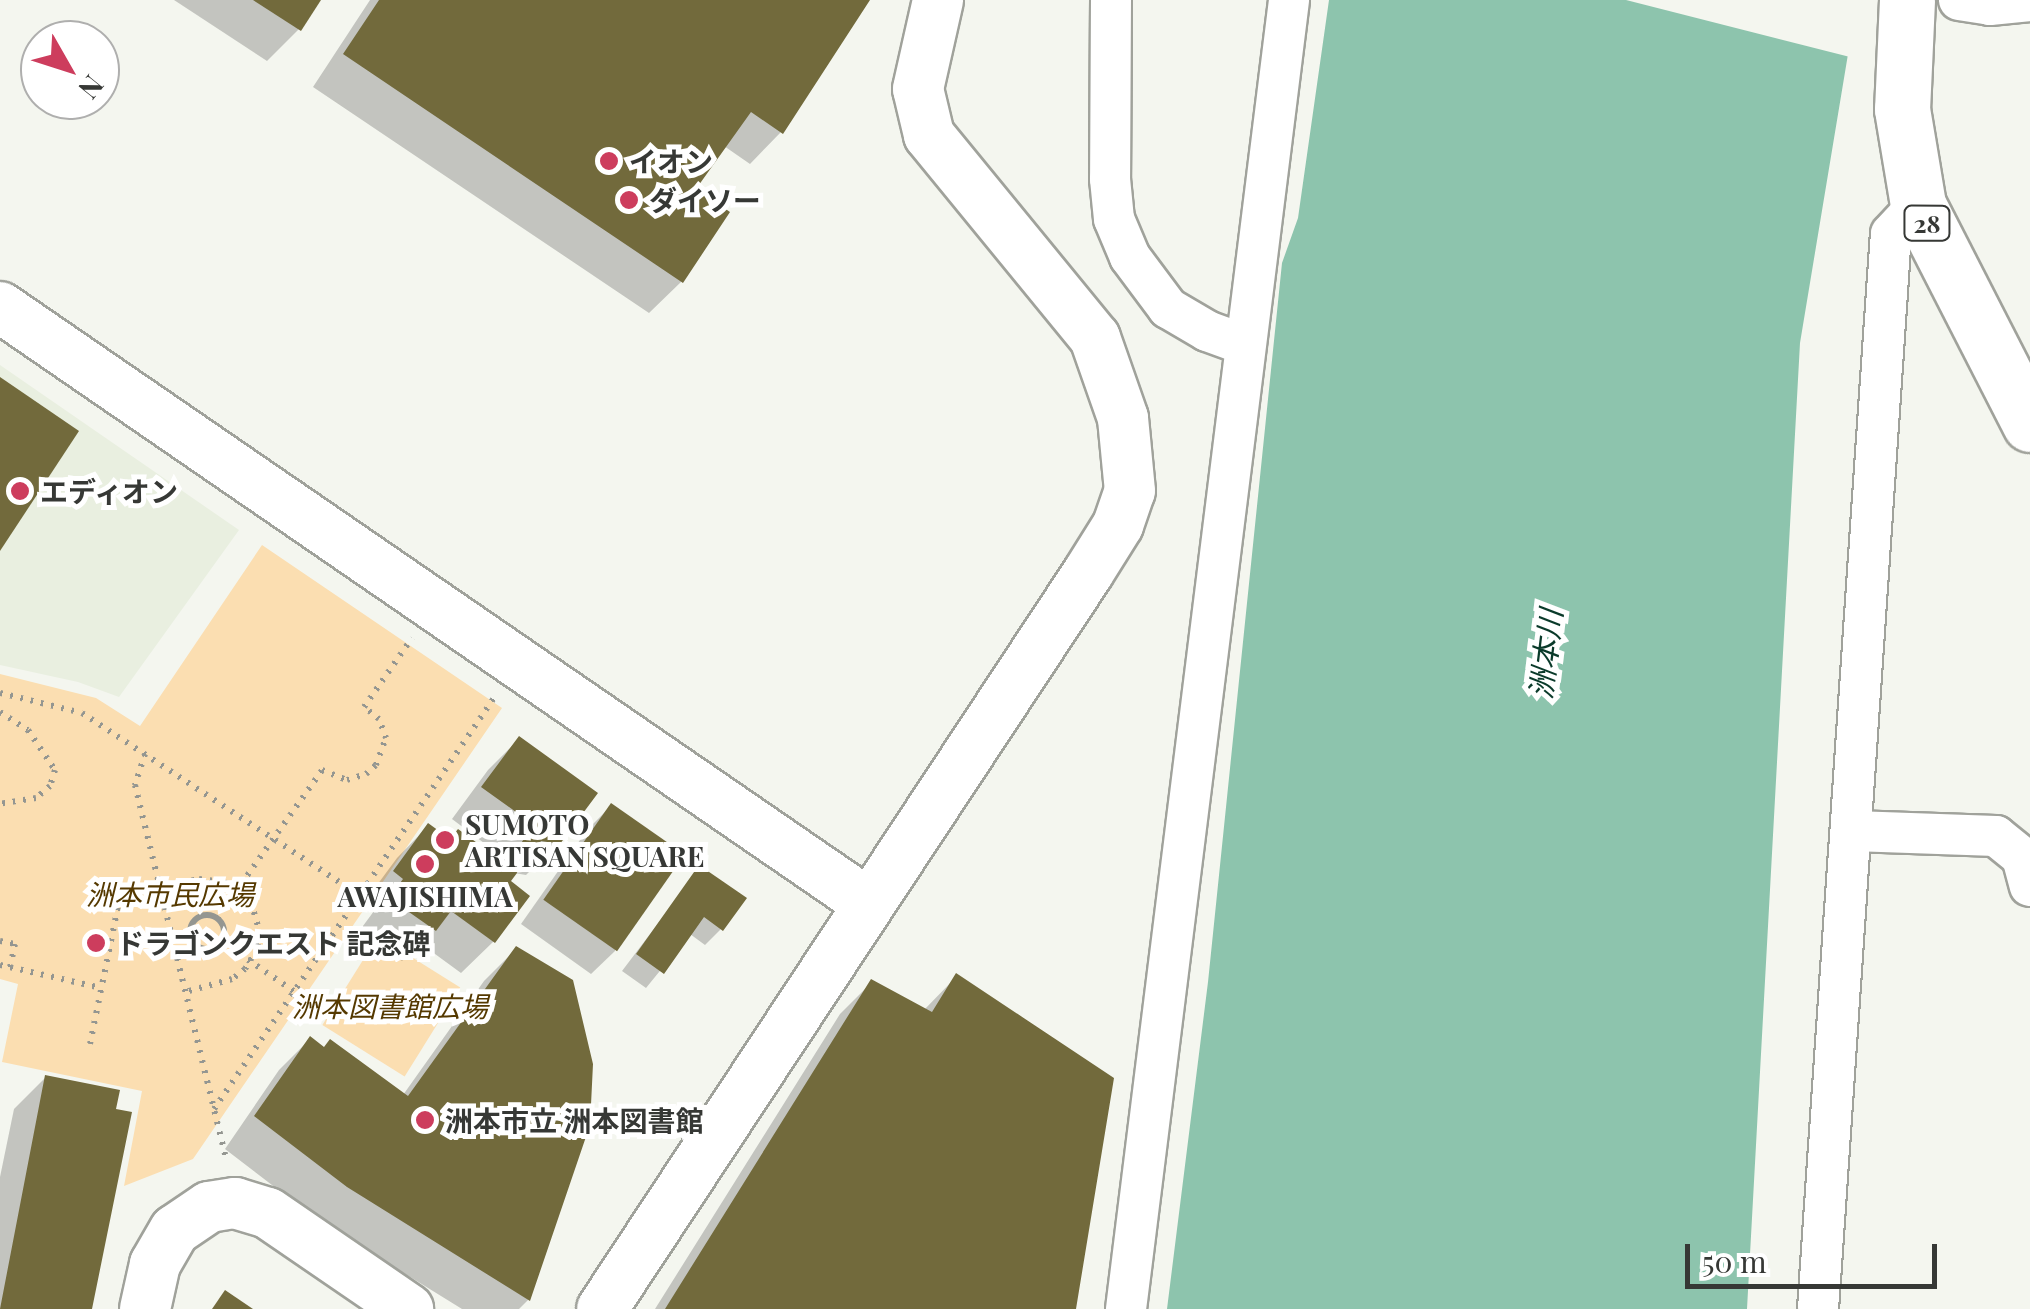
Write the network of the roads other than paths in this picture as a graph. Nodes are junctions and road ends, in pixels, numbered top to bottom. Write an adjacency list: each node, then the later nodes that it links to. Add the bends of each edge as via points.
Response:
1 (938, 0): 13 (street, via 918,89 929,134 1095,338 1123,418 1130,491 1098,557)
2 (1111, 0): 9 (street, via 1114,219 1130,257 1168,308)
3 (1289, 0): 9 (street)
4 (1907, 0): 7 (highway, 28, via 1902,109)
5 (1959, 0): 6 (street)
6 (2030, 1)
7 (1918, 205): 10 (highway, 28); 11 (street, via 1891,234)
8 (0, 307): 13 (street)
9 (1243, 344): 17 (street, via 1243,390)
10 (2030, 424)
11 (1852, 830): 12 (street, via 1996,836 2022,856); 18 (street)
12 (2030, 886)
13 (869, 904): 16 (street)
14 (145, 1309): 15 (street, via 154,1264 174,1230 209,1207 235,1202 268,1213)
15 (408, 1309)
16 (602, 1309)
17 (1126, 1309)
18 (1818, 1309)

